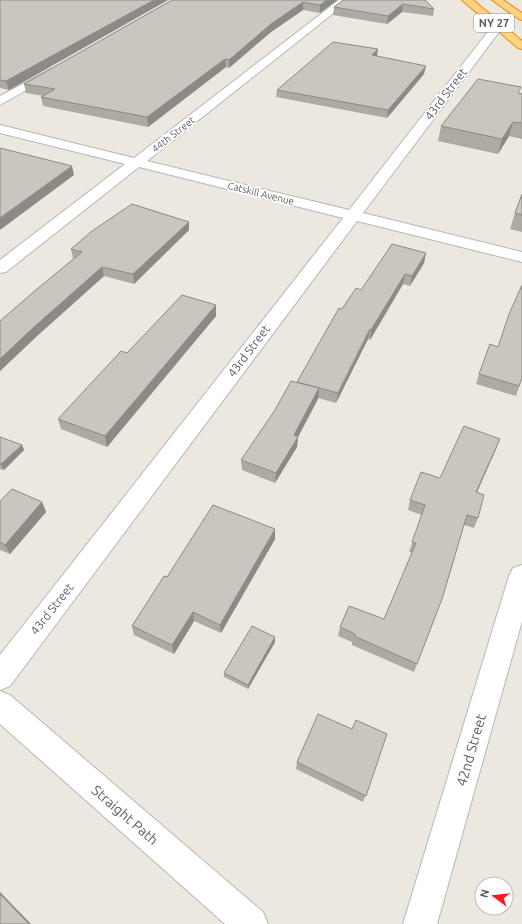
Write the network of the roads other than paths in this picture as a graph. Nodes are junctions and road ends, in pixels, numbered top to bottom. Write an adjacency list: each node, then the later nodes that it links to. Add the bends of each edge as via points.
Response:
1 (346, 0): 10 (street, 44th Street)
2 (467, 0): 5 (highway, NY 27)
3 (497, 0): 4 (highway)
4 (522, 17)
5 (498, 26): 6 (highway, NY 27); 11 (street, 43rd Street)
6 (522, 46)
7 (62, 66): 8 (street)
8 (0, 101)
9 (0, 129): 10 (street, Catskill Avenue)
10 (136, 162): 11 (street, Catskill Avenue); 13 (street, 44th Street)
11 (353, 216): 12 (street, Catskill Avenue); 15 (street, 43rd Street)
12 (522, 257)
13 (0, 268)
14 (522, 576): 18 (street, 42nd Street)
15 (0, 677)
16 (0, 705): 17 (street, Straight Path)
17 (251, 924)
18 (420, 924)

